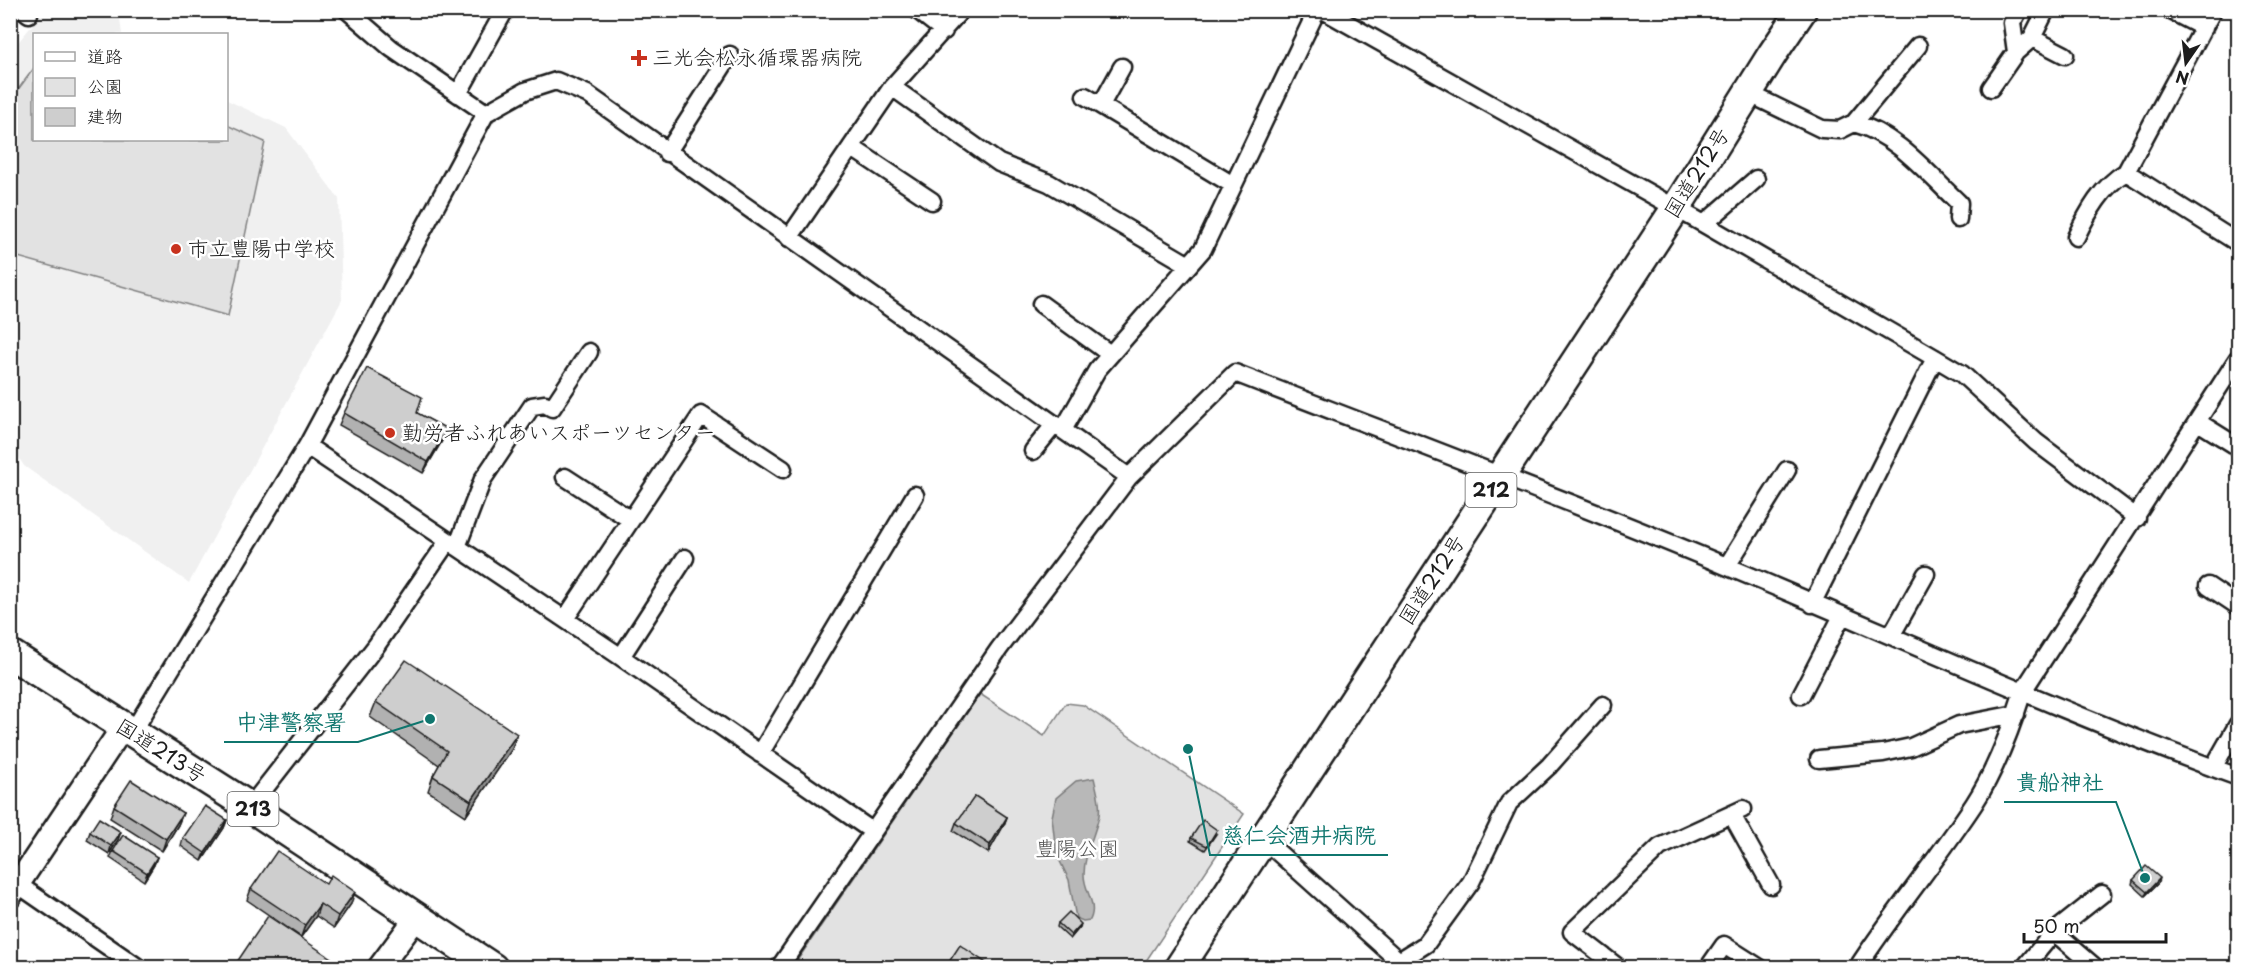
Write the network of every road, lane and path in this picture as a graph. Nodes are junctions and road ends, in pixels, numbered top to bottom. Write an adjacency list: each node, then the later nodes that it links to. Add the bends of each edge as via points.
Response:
1 (347, 10): 23 (street, via 391,48)
2 (505, 10): 23 (street)
3 (917, 10): 13 (street)
4 (961, 10): 13 (street)
5 (1317, 10): 32 (street)
6 (1323, 10): 34 (street)
7 (1802, 10): 22 (highway, 国道212号 / 212)
8 (2019, 10): 16 (street, via 2012,23)
9 (2046, 10): 14 (street)
10 (2169, 10): 12 (street)
11 (2213, 10): 12 (street)
12 (2204, 28): 30 (street)
13 (944, 31): 20 (street)
14 (2032, 38): 16 (street); 17 (street)
15 (1918, 46): 27 (street)
16 (2016, 52): 21 (street)
17 (2065, 54)
18 (730, 55): 29 (street)
19 (1122, 68): 25 (street)
20 (892, 87): 28 (street); 40 (street, via 999,163 1049,183)
21 (1991, 88)
22 (1748, 93): 27 (street, via 1822,129 1840,130); 34 (highway, 国道212号 / 212)
23 (458, 94): 26 (street)
24 (1085, 96): 25 (street)
25 (1101, 105): 32 (street)
26 (486, 112): 29 (street, via 525,91 556,81 587,94); 48 (street)
27 (1854, 123): 35 (street, via 1868,127 1905,152 1959,203)
28 (851, 147): 33 (street); 38 (street)
29 (667, 153): 38 (street)
30 (2126, 172): 37 (street, via 2113,180 2088,212); 39 (street)
31 (1756, 179): 36 (street)
32 (1233, 185): 40 (street, via 1203,249)
33 (932, 201)
34 (1676, 208): 36 (street); 53 (highway, 国道212号 / 212)
35 (1958, 219)
36 (1704, 224): 44 (street)
37 (2076, 237)
38 (789, 238): 47 (street)
39 (2238, 243)
40 (1189, 265): 43 (street)
41 (1041, 304): 43 (street)
42 (589, 352): 59 (street, via 552,408 545,404 532,406 483,479)
43 (1110, 354): 47 (street)
44 (1935, 358): 57 (street, via 1962,375 2036,442); 64 (street)
45 (2238, 358): 46 (street)
46 (2198, 422): 49 (street); 57 (street)
47 (1059, 427): 50 (street); 55 (street)
48 (307, 446): 59 (street); 76 (street)
49 (2238, 447)
50 (1033, 451)
51 (783, 469): 58 (street, via 700,415)
52 (1787, 470): 61 (street)
53 (1501, 476): 55 (street, via 1235,374); 61 (street); 83 (highway, 国道212号 / 212)
54 (565, 477): 58 (street)
55 (1129, 477): 82 (street, via 999,649)
56 (915, 495): 77 (street)
57 (2137, 518): 71 (street)
58 (631, 520): 67 (street)
59 (452, 544): 67 (street); 81 (street)
60 (685, 558): 70 (street)
61 (1727, 566): 64 (street)
62 (1926, 574): 68 (street)
63 (2208, 586): 65 (street)
64 (1812, 604): 66 (street)
65 (2238, 606)
66 (1842, 616): 68 (street); 72 (street)
67 (565, 619): 70 (street)
68 (1891, 636): 71 (street)
69 (10, 654): 76 (highway, 国道213号 / 213)
70 (621, 657): 77 (street)
71 (2023, 691): 74 (street); 79 (street)
72 (1801, 694)
73 (1603, 705): 89 (street, via 1549,766 1509,803 1471,882 1426,944)
74 (2016, 714): 78 (street, via 1959,725 1911,747); 98 (street, via 1974,802)
75 (2238, 724): 79 (street)
76 (127, 730): 81 (highway, 国道213号 / 213); 85 (street)
77 (760, 754): 82 (street)
78 (1819, 759)
79 (2213, 768): 80 (street)
80 (2238, 777)
81 (250, 807): 87 (highway, 国道213号 / 213)
82 (872, 831): 93 (street)
83 (1263, 839): 89 (street); 94 (highway, 国道212号 / 212)
84 (1771, 885): 95 (street, via 1738,812 1660,847 1572,932)
85 (13, 886): 90 (street)
86 (2102, 894): 88 (street)
87 (417, 917): 91 (street); 92 (highway, 国道213号 / 213)
88 (2054, 933): 99 (street); 100 (street)
89 (1396, 964)
90 (139, 968)
91 (379, 968)
92 (493, 968)
93 (779, 968)
94 (1179, 968)
95 (1619, 968)
96 (1708, 968): 97 (street, via 1724,945)
97 (1760, 968)
98 (1857, 968)
99 (2024, 968)
100 (2096, 968)

